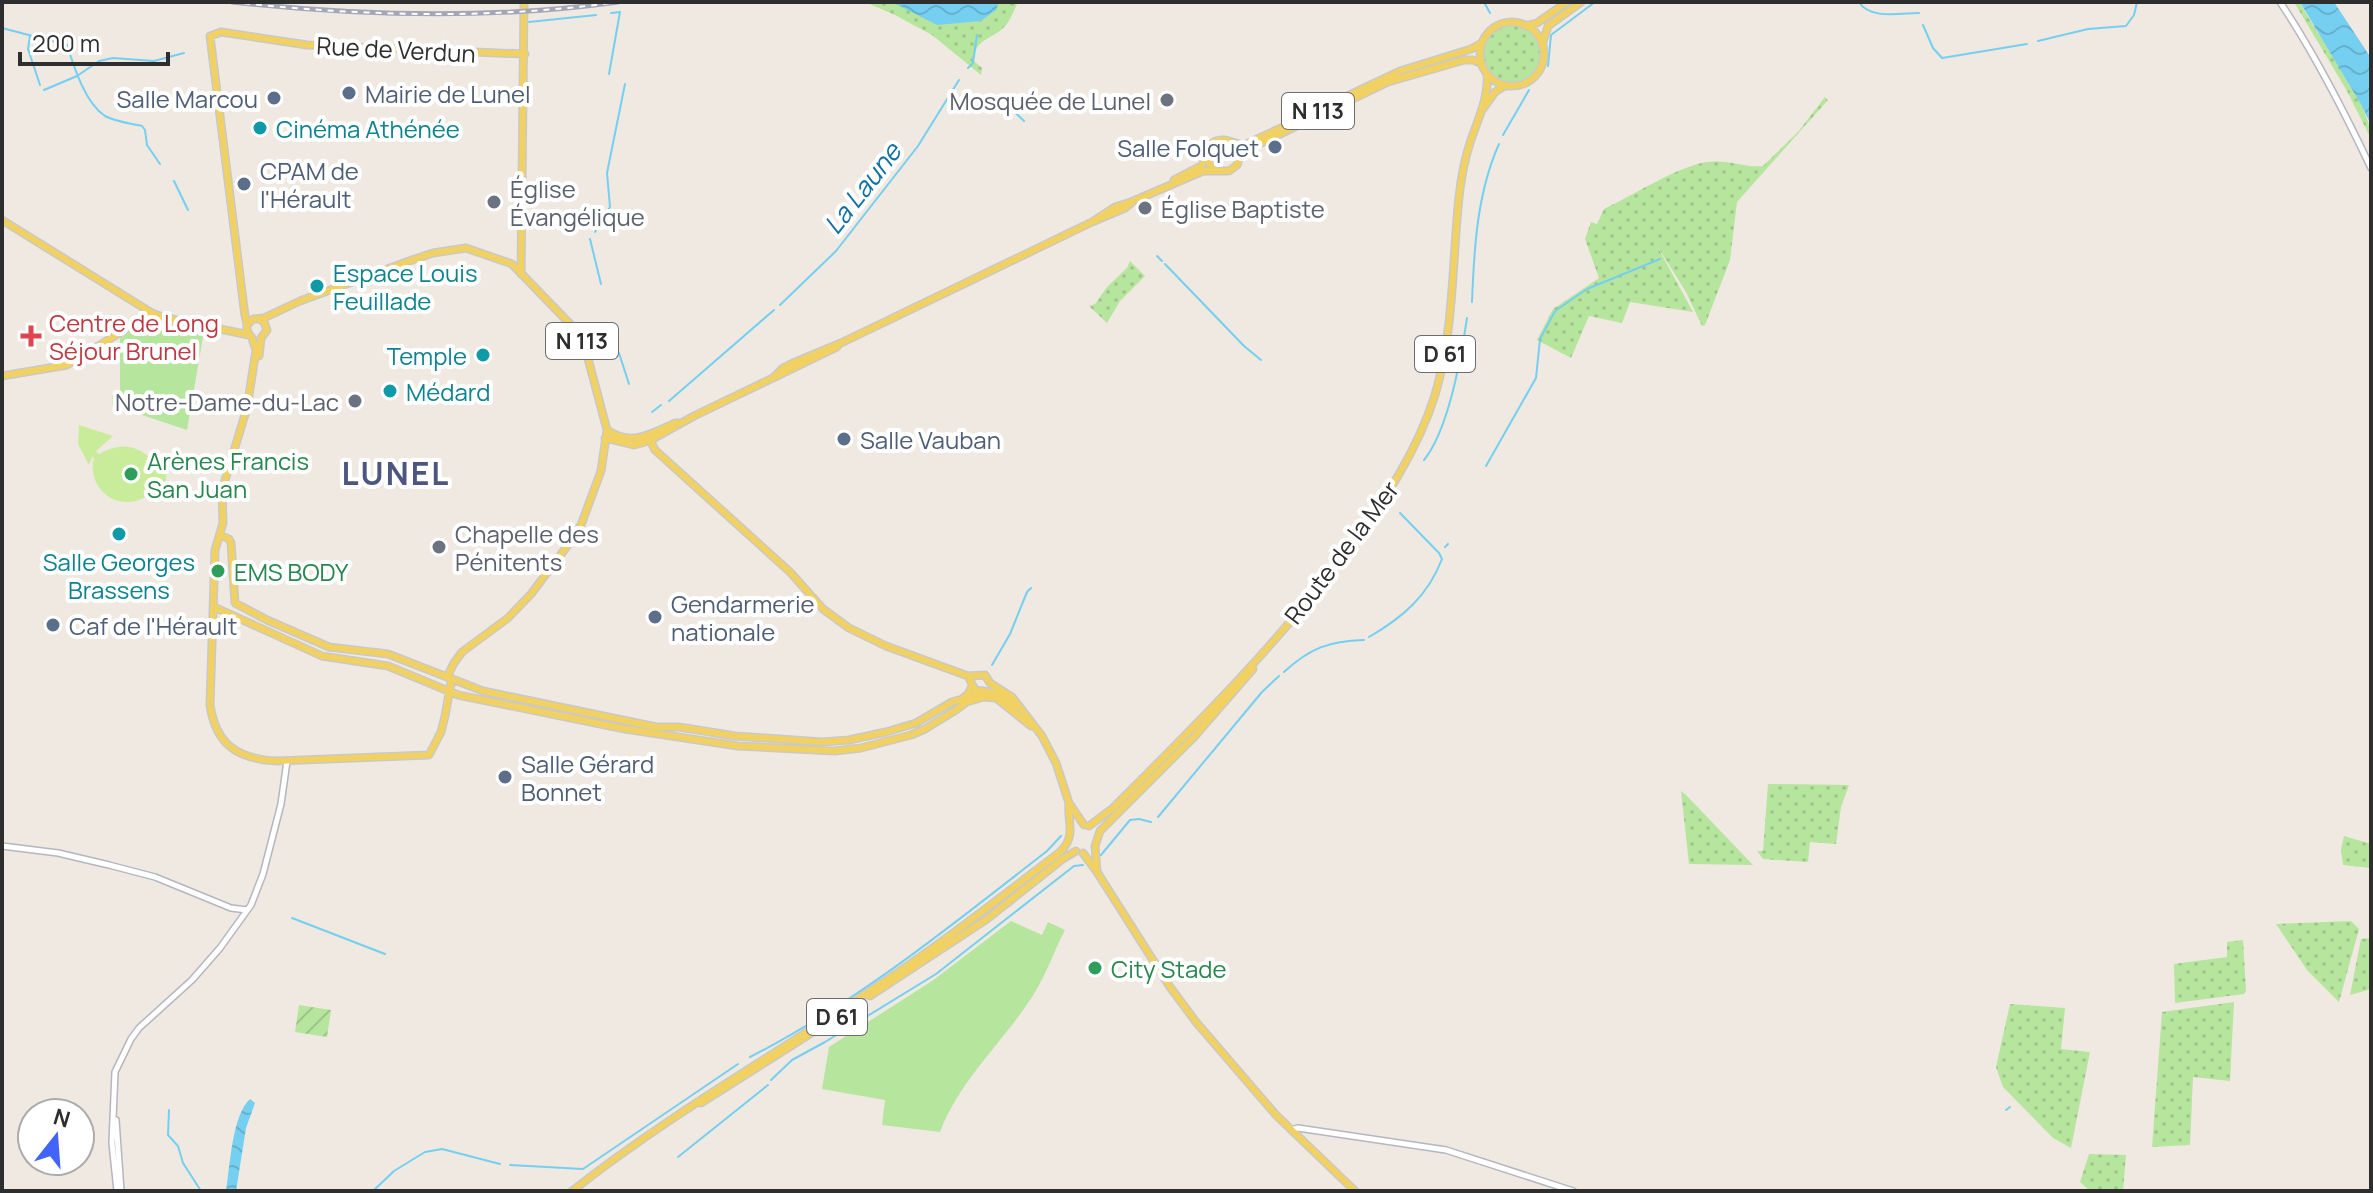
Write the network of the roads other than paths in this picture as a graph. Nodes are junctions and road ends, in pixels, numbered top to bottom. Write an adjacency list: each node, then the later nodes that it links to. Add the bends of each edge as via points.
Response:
1 (1567, 2): 5 (main road)
2 (1581, 2): 7 (main road, via 1548,26)
3 (2280, 2): 16 (street)
4 (524, 3): 8 (main road)
5 (1525, 26): 6 (main road, via 1499,25); 7 (main road)
6 (1482, 43): 9 (main road); 13 (main road, N 113, via 1400,71 1258,139)
7 (1542, 45): 11 (main road, via 1538,72 1527,82)
8 (525, 54): 20 (main road); 24 (main road, Rue de Verdun, via 307,45 221,32 210,36 245,312)
9 (1482, 64): 10 (main road); 15 (main road, N 113, via 1464,60 1388,82 1247,150)
10 (1487, 74): 11 (main road); 12 (main road, Route de la Mer / D 61)
11 (1506, 85): 12 (main road, Route de la Mer / D 61)
12 (1482, 110): 37 (main road, Route de la Mer / D 61, via 1462,175 1443,362 1427,419 1376,512)
13 (1234, 144): 14 (main road, via 1216,142); 15 (main road)
14 (1207, 158): 17 (main road); 18 (main road)
15 (1239, 159): 17 (main road, via 1229,171)
16 (2371, 168)
17 (1214, 170): 18 (main road)
18 (1159, 190): 32 (main road, via 783,368 773,378)
19 (2, 220): 23 (main road)
20 (520, 261): 21 (main road); 22 (main road)
21 (512, 264): 22 (main road, N 113); 24 (main road, N 113, via 466,248 433,253)
22 (521, 274): 30 (main road, N 113, via 581,340)
23 (152, 313): 25 (main road); 28 (main road, via 67,365)
24 (252, 322): 25 (main road, N 113); 26 (main road); 27 (main road, via 267,327)
25 (238, 332): 26 (main road)
26 (250, 337): 27 (main road); 29 (main road, via 256,350)
27 (261, 338): 29 (main road)
28 (2, 376)
29 (248, 409): 33 (main road, via 224,479)
30 (607, 430): 31 (main road); 32 (main road, via 630,439)
31 (605, 438): 32 (main road, via 634,445); 38 (main road, via 601,471 571,541 508,618 456,658)
32 (649, 438): 39 (main road, via 655,450 790,572 823,609 860,634)
33 (220, 535): 34 (main road); 35 (main road, via 231,543 235,603)
34 (214, 607): 36 (main road); 49 (main road, via 213,723 243,755)
35 (329, 647): 36 (main road); 38 (main road, via 388,654)
36 (326, 657): 42 (main road, via 388,666)
37 (1257, 662): 51 (main road, Route de la Mer / D 61, via 1113,808); 53 (main road, Route de la Mer / D 61, via 1209,721)
38 (451, 679): 41 (main road); 42 (main road)
39 (972, 680): 40 (main road, via 985,675); 43 (main road); 48 (main road, via 962,699 916,723 849,740 735,736 669,727)
40 (990, 683): 43 (main road); 46 (main road)
41 (483, 691): 44 (main road); 48 (main road)
42 (450, 692): 44 (main road); 49 (main road, via 441,732 428,756)
43 (983, 692): 45 (main road); 46 (main road, via 1004,697)
44 (481, 701): 48 (main road)
45 (970, 701): 47 (main road, via 996,698); 48 (main road, via 911,735 846,750 744,747)
46 (1023, 711): 47 (main road)
47 (1035, 728): 50 (main road, via 1052,754)
48 (661, 732)
49 (287, 761): 60 (street, via 263,874)
50 (1069, 803): 51 (main road); 52 (main road)
51 (1086, 825): 52 (main road); 53 (main road)
52 (1072, 829): 54 (main road)
53 (1097, 837): 56 (main road)
54 (1069, 841): 57 (main road); 62 (main road, D 61, via 924,955)
55 (2, 846): 59 (street, via 58,853 155,877)
56 (1095, 846): 57 (main road); 58 (main road)
57 (1080, 852): 58 (main road); 62 (main road, D 61, via 1064,858 987,919)
58 (1097, 872): 63 (main road, via 1182,1005)
59 (231, 908): 60 (street); 61 (street)
60 (247, 910): 61 (street)
61 (239, 920): 64 (street, via 192,980 145,1021 115,1072)
62 (752, 1068): 65 (main road, D 61)
63 (1291, 1130): 66 (main road); 67 (street, via 1446,1150)
64 (119, 1191)
65 (572, 1191)
66 (1355, 1191)
67 (1573, 1191)

